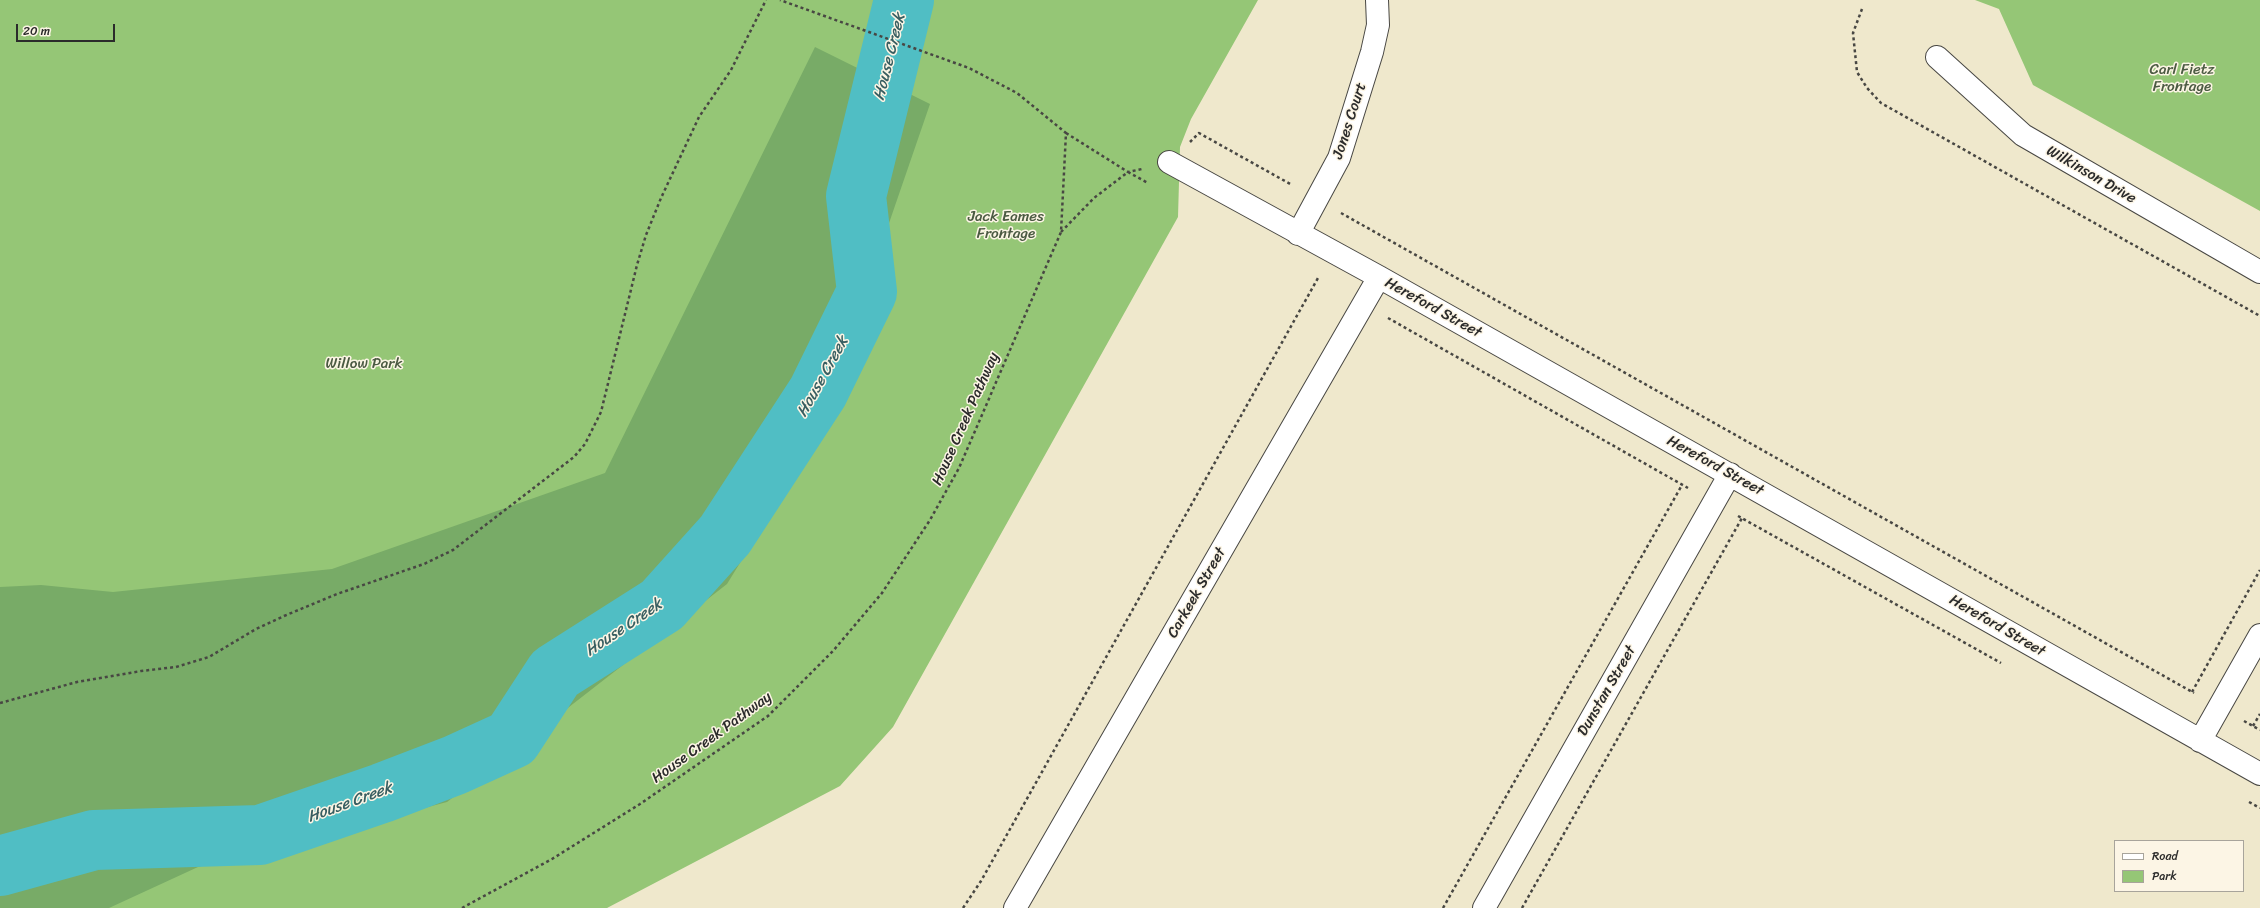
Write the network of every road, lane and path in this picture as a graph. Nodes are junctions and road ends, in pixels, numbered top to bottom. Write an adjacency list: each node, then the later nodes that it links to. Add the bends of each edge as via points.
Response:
1 (766, 0): 25 (path, via 731,70 699,117 661,198 637,265 601,412 585,444 574,457 453,550 424,564 337,594 284,616 209,657 176,667 77,682)
2 (780, 0): 6 (path, via 969,68 1017,94)
3 (1377, 0): 9 (street, Jones Court, via 1378,25 1372,52 1339,158)
4 (1862, 9): 16 (path, via 1852,34 1857,72 1867,88 1881,102)
5 (1937, 57): 12 (street, Wilkinson Drive, via 2023,135)
6 (1066, 132): 8 (path); 10 (path, House Creek Pathway)
7 (1169, 162): 8 (path); 9 (path, via 1200,133); 11 (street, Hereford Street)
8 (1128, 172): 10 (path, via 1094,198)
9 (1317, 199): 11 (street, Jones Court); 24 (path)
10 (1061, 232): 34 (path, House Creek Pathway, via 959,468 930,520 882,593 833,651 762,720 640,804 552,859)
11 (1298, 234): 13 (street, Hereford Street)
12 (2260, 272)
13 (1379, 277): 15 (street, Carkeek Street); 17 (street, Hereford Street)
14 (1324, 282): 35 (path, via 1318,278 985,874)
15 (1363, 304): 18 (path); 36 (street, Carkeek Street)
16 (2260, 316)
17 (1730, 474): 19 (street, Dunstan Street); 30 (street, Hereford Street)
18 (1682, 485): 19 (path); 37 (path)
19 (1714, 503): 20 (path); 38 (street, Dunstan Street)
20 (1742, 518): 23 (path); 39 (path)
21 (2260, 570): 24 (path)
22 (2260, 635): 26 (street)
23 (2004, 665)
24 (2192, 692): 26 (path)
25 (0, 703)
26 (2219, 707): 28 (path); 30 (street)
27 (2260, 714): 28 (path)
28 (2253, 726): 29 (path)
29 (2260, 730)
30 (2200, 741): 31 (street, Hereford Street)
31 (2260, 774)
32 (2246, 800): 33 (path)
33 (2260, 808)
34 (462, 908)
35 (962, 908)
36 (1015, 908)
37 (1443, 908)
38 (1484, 908)
39 (1522, 908)

